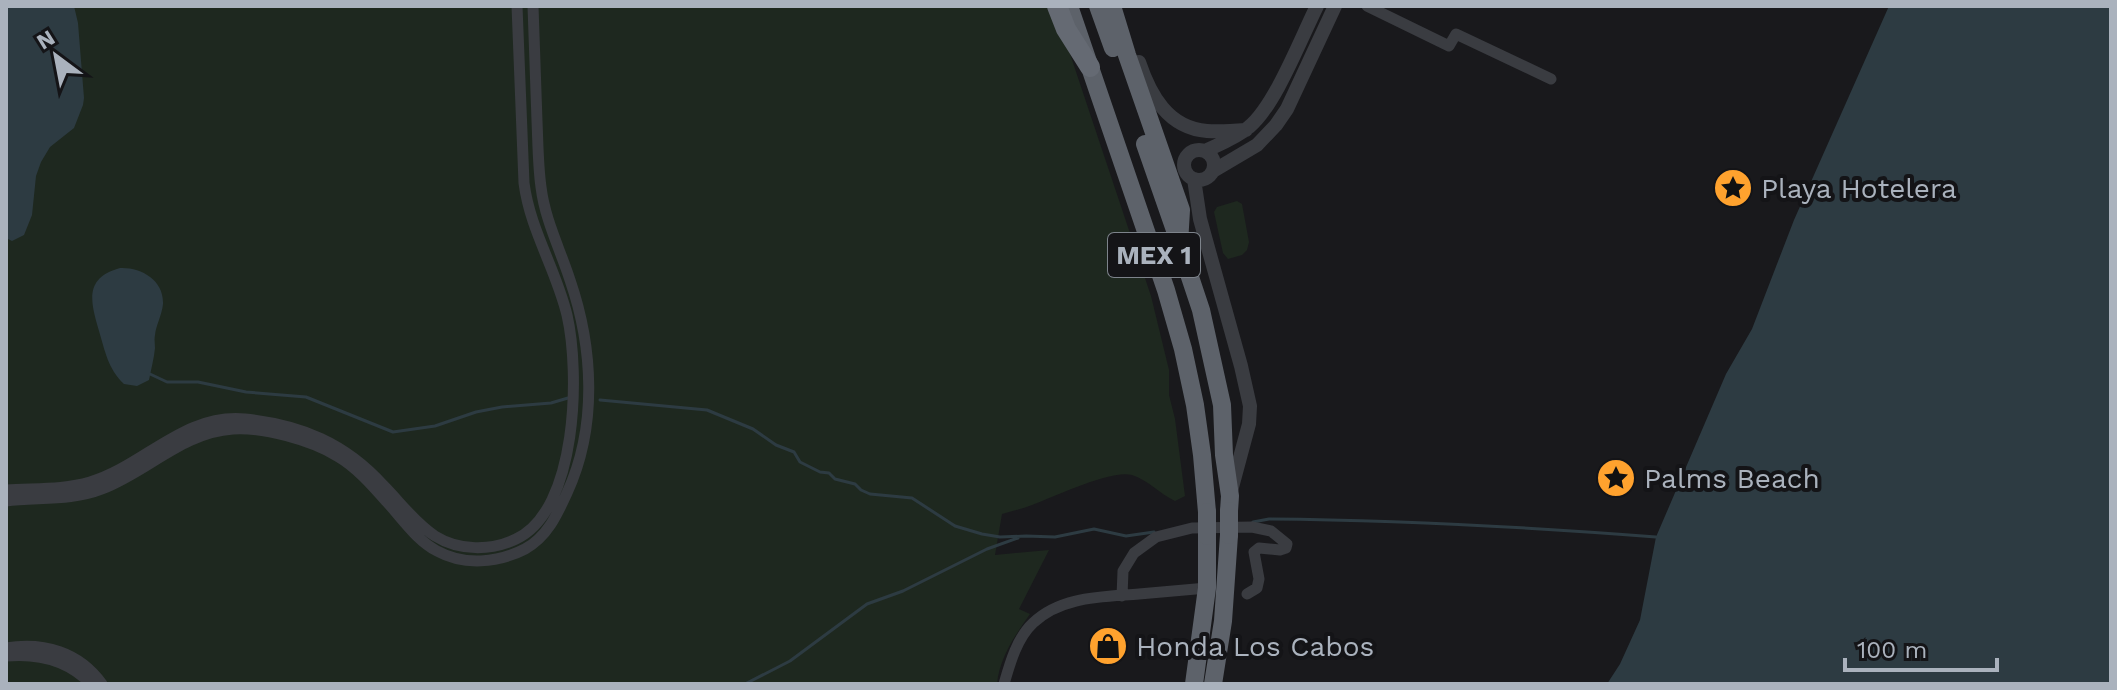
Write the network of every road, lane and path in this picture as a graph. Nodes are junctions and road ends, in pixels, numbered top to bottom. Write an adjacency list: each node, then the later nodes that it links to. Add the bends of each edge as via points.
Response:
1 (517, 6): 13 (street)
2 (533, 6): 12 (street)
3 (1057, 6): 15 (highway)
4 (1069, 6): 15 (highway, MEX 1)
5 (1081, 6): 22 (highway, via 1140,177)
6 (1098, 6): 21 (highway)
7 (1112, 6): 14 (highway, MEX 1)
8 (1120, 6): 14 (highway); 17 (street, via 1154,98 1172,117 1193,129)
9 (1317, 6): 17 (street, via 1265,109)
10 (1335, 6): 19 (street, via 1276,125 1257,145)
11 (1367, 6): 16 (street, via 1449,46 1456,34)
12 (534, 24): 13 (street); 27 (street, via 540,186 583,322 589,374 585,431 572,483 556,519 542,536)
13 (518, 25): 27 (street, via 527,202 566,313 575,377 559,483)
14 (1127, 55): 21 (highway, MEX 1, via 1181,210)
15 (1090, 67): 22 (highway, MEX 1)
16 (1551, 79)
17 (1246, 130): 18 (street)
18 (1205, 151): 19 (street, via 1213,159); 20 (street, via 1193,151 1185,160 1185,171)
19 (1213, 171): 20 (street, via 1205,179)
20 (1194, 179): 26 (street, via 1250,406)
21 (1179, 244): 26 (highway, MEX 1, via 1201,310 1222,405)
22 (1150, 245): 28 (highway, MEX 1, bridge, via 1190,378 1207,512)
23 (281, 429): 24 (street, via 241,419 205,423 92,482); 25 (street, via 199,435 101,490); 27 (street, via 336,455 363,475 421,540 433,541 439,552 477,561 501,559)
24 (6, 490)
25 (6, 501)
26 (1229, 503): 37 (highway, MEX 1, bridge, via 1223,621)
27 (527, 541)
28 (1207, 588): 30 (street); 36 (highway, MEX 1)
29 (1247, 594): 30 (street, via 1257,588 1259,579 1254,552 1286,548 1271,531 1192,528 1156,537 1134,553 1123,571)
30 (1122, 596): 35 (street, via 1086,599 1045,614 1023,636)
31 (6, 648): 34 (street, via 44,646 71,655)
32 (6, 656): 33 (street, via 55,659)
33 (91, 684)
34 (102, 684)
35 (1004, 684)
36 (1194, 684)
37 (1213, 684)

